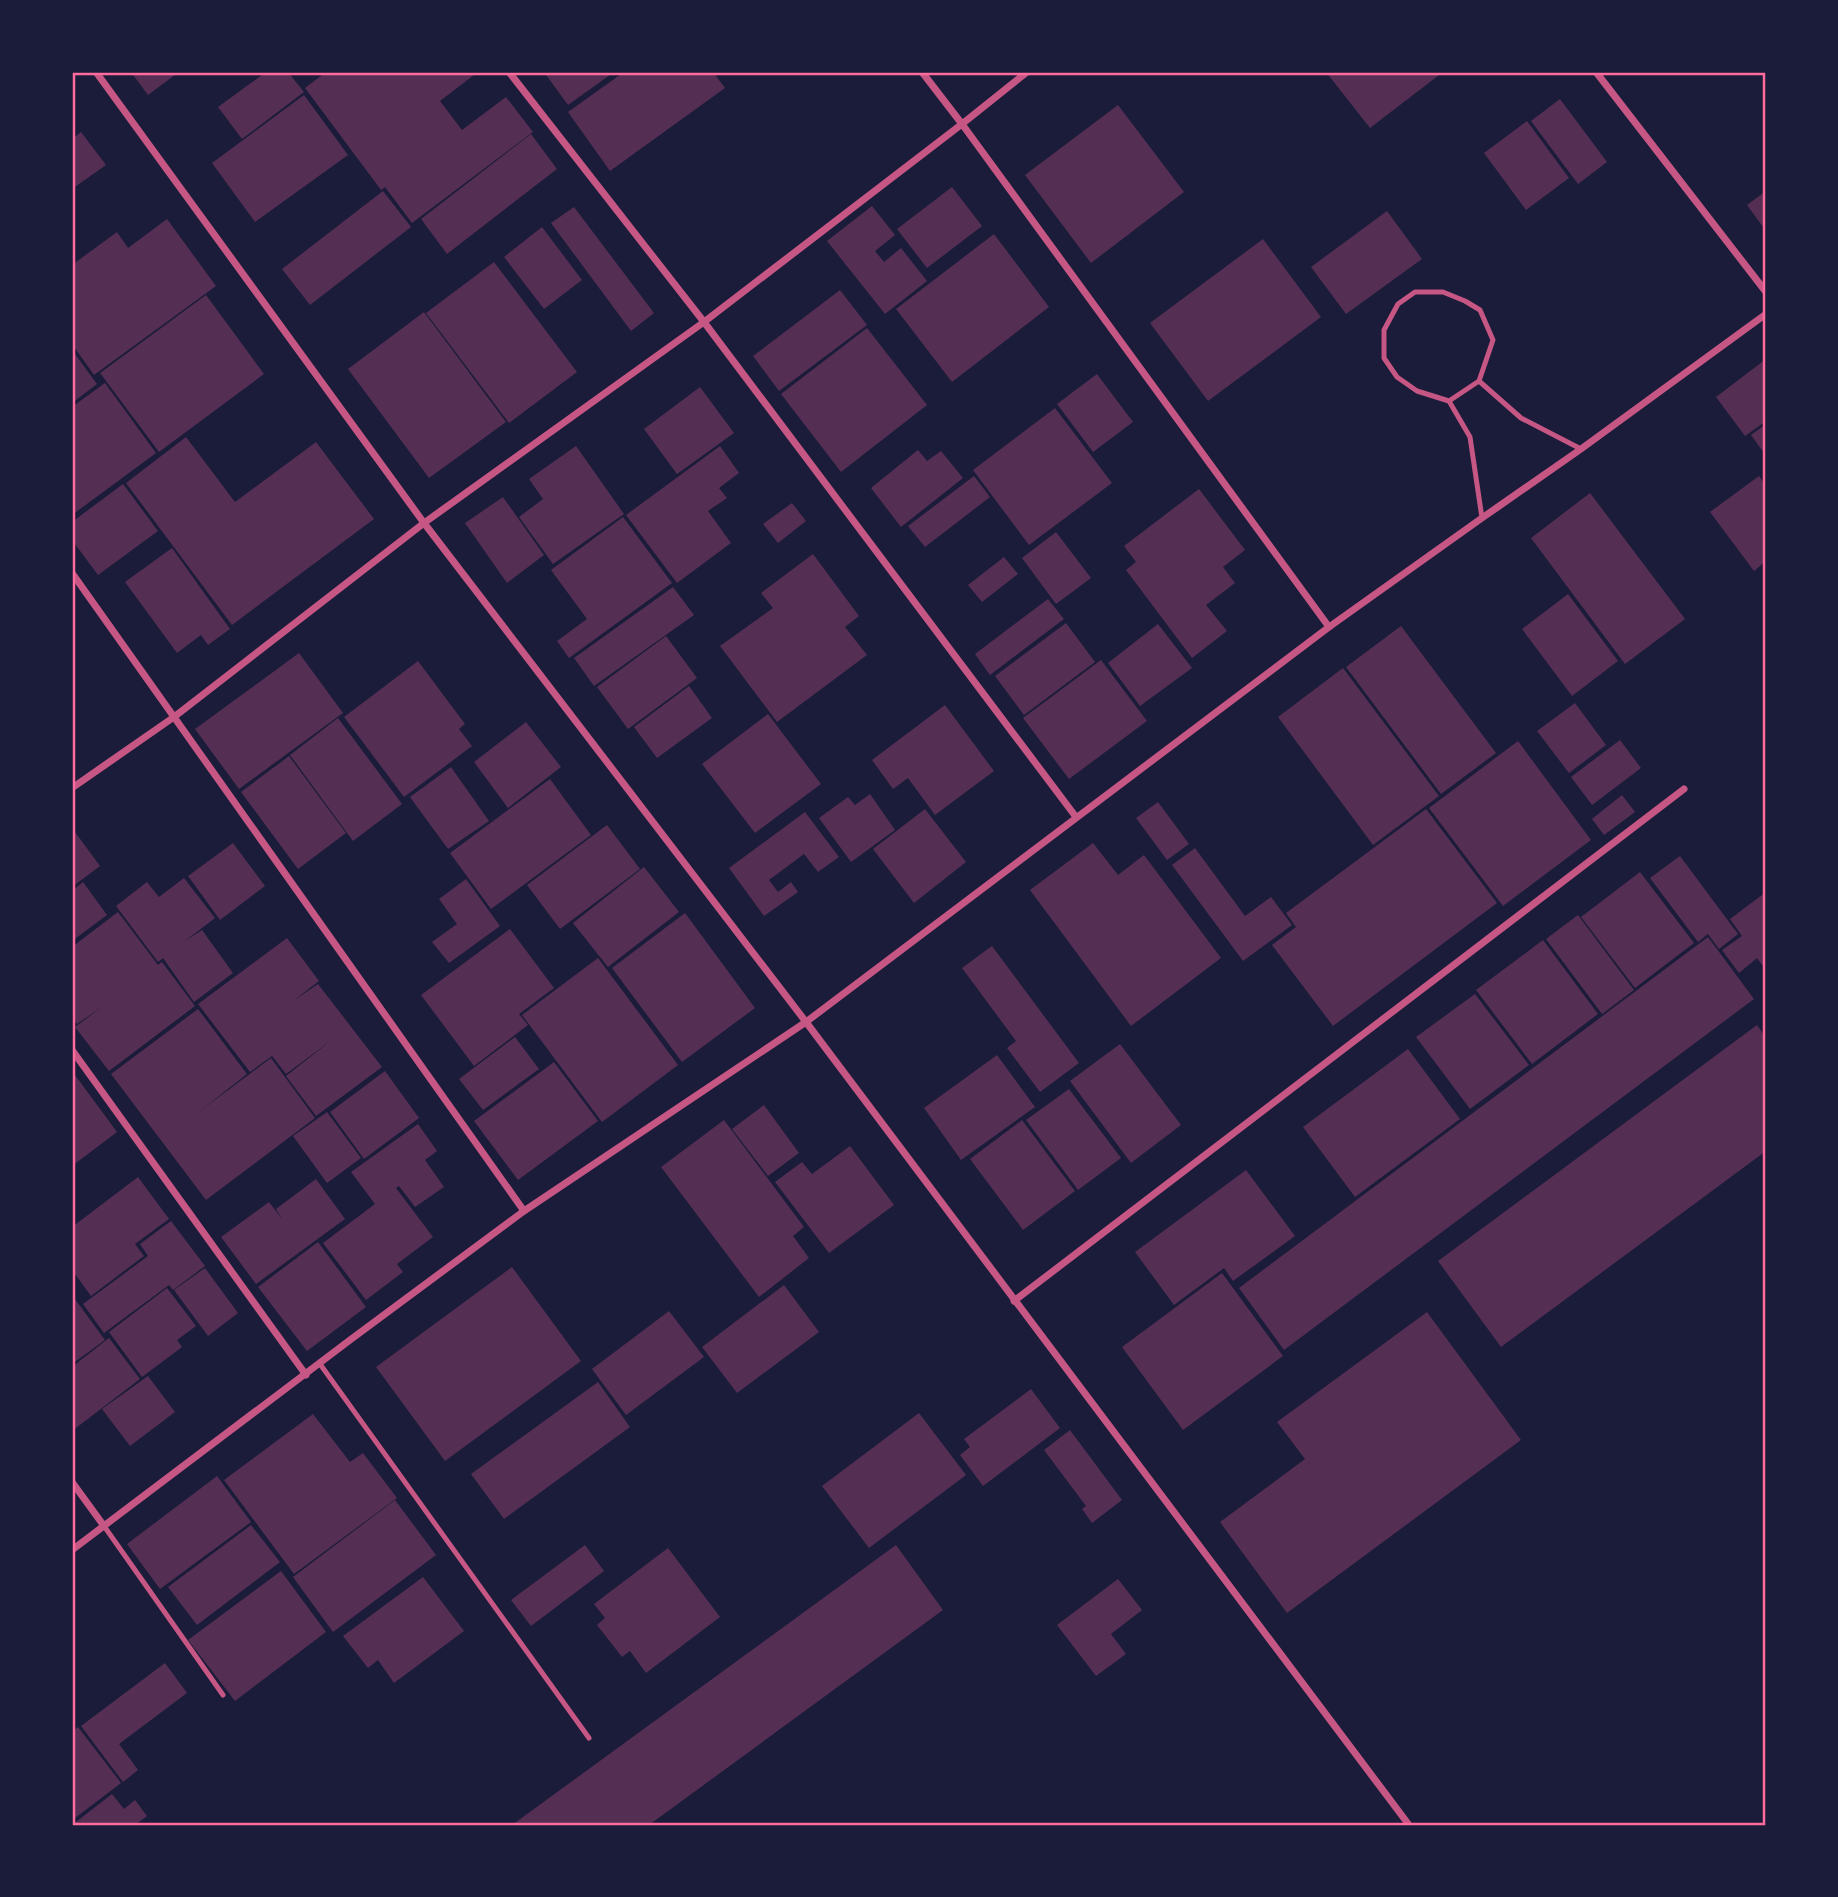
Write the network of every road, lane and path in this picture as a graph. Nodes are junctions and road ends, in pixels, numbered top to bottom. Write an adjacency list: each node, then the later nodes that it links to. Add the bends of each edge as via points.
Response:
1 (96, 72): 14 (street)
2 (509, 72): 9 (street)
3 (922, 72): 6 (street)
4 (1027, 72): 6 (street)
5 (1596, 72): 7 (street)
6 (962, 124): 9 (street); 16 (street)
7 (1766, 292)
8 (1766, 314): 12 (street)
9 (704, 322): 14 (street); 20 (street)
10 (1479, 381): 11 (lane); 11 (lane, via 1493,340 1480,310 1443,292 1415,292 1398,304 1384,330 1384,358 1397,377 1417,391); 12 (lane, via 1521,418)
11 (1449, 401): 13 (lane, via 1470,438)
12 (1581, 449): 13 (street)
13 (1482, 518): 16 (street)
14 (424, 523): 17 (street); 21 (street)
15 (72, 573): 17 (street)
16 (1329, 627): 20 (street)
17 (174, 717): 18 (street); 23 (street)
18 (72, 788)
19 (1684, 789): 24 (street)
20 (1076, 817): 21 (street)
21 (806, 1022): 23 (street); 24 (street)
22 (72, 1050): 26 (street)
23 (524, 1211): 25 (street)
24 (1014, 1301): 32 (street)
25 (320, 1364): 26 (street); 31 (lane)
26 (306, 1375): 28 (street)
27 (72, 1482): 28 (street)
28 (104, 1526): 29 (street); 30 (lane)
29 (72, 1550)
30 (223, 1695)
31 (589, 1738)
32 (1409, 1825)

